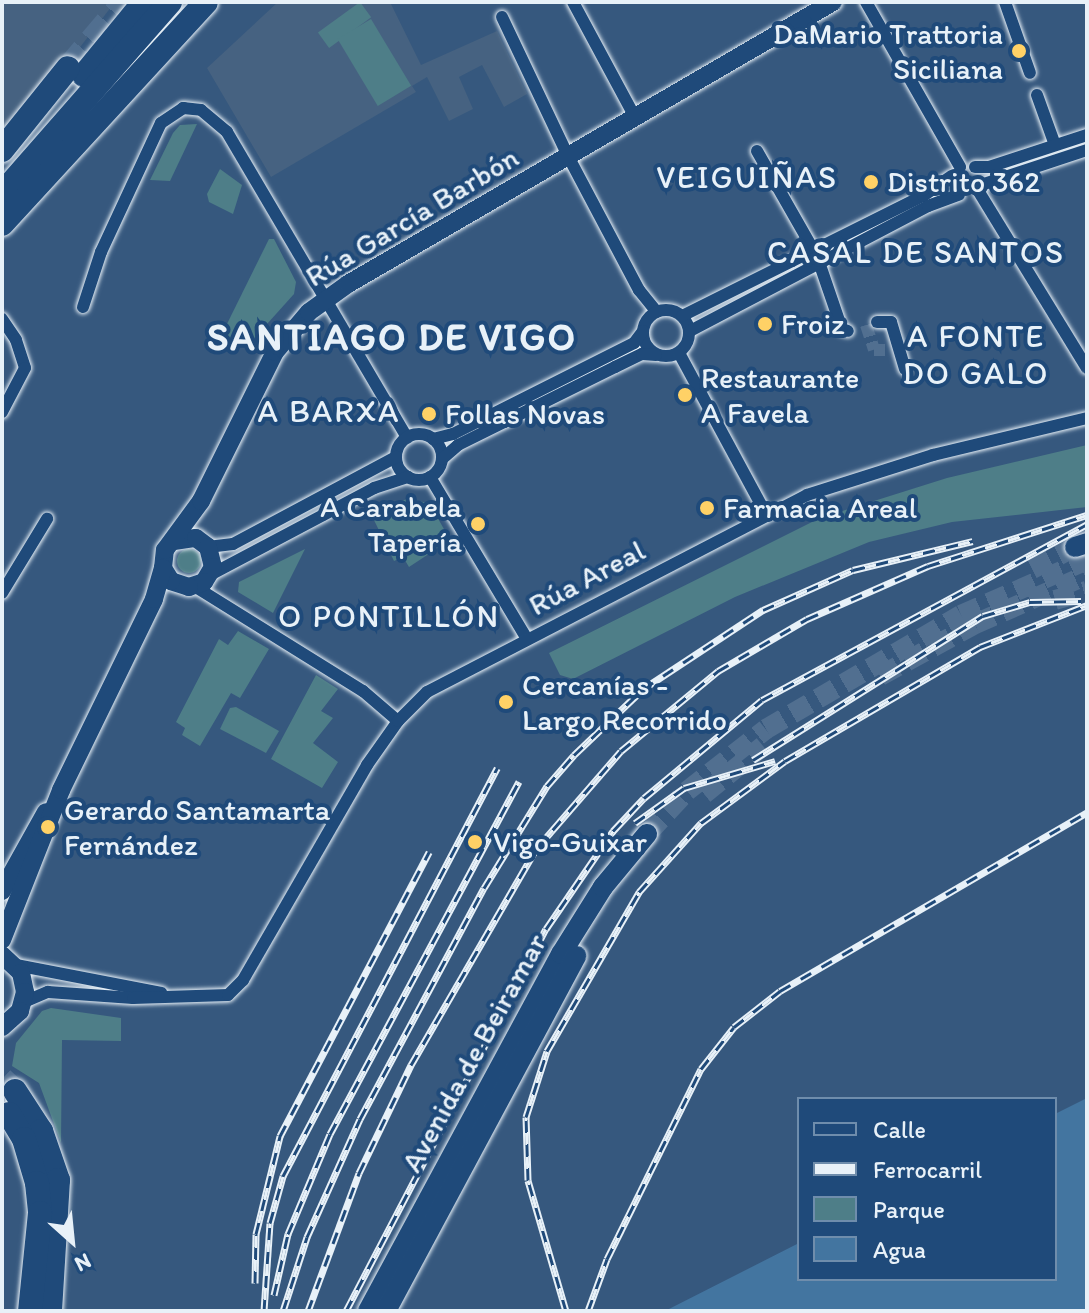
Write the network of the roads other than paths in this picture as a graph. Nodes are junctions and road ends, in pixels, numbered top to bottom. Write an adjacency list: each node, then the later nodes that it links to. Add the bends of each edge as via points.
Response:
1 (144, 2): 24 (highway)
2 (170, 2): 26 (highway)
3 (186, 2): 28 (highway)
4 (206, 2): 13 (highway)
5 (215, 2): 13 (highway)
6 (573, 2): 15 (street)
7 (833, 2): 15 (main road, Rúa García Barbón)
8 (866, 2): 23 (street)
9 (1005, 2): 12 (street)
10 (502, 17): 21 (street, Rúa García Barbón)
11 (68, 68): 18 (highway)
12 (1030, 73)
13 (126, 88): 29 (highway)
14 (1037, 95): 17 (street)
15 (635, 117): 21 (main road, Rúa García Barbón)
16 (1087, 135): 17 (street)
17 (1055, 145): 22 (street)
18 (2, 150)
19 (1087, 150): 25 (street)
20 (757, 151): 30 (street)
21 (568, 156): 31 (main road, Rúa García Barbón); 33 (street, via 639,290)
22 (975, 167): 23 (street); 25 (street)
23 (956, 171): 27 (street); 30 (street)
24 (2, 174)
25 (982, 188): 27 (street); 44 (street)
26 (2, 194)
27 (959, 195): 30 (street)
28 (2, 206)
29 (2, 224)
30 (816, 257): 34 (street); 38 (street); 39 (street, via 842,329)
31 (327, 298): 32 (street, via 222,125 193,108 174,111 158,128 101,252); 48 (street); 54 (main road, Rúa García Barbón, via 275,352)
32 (83, 307)
33 (657, 312): 34 (street); 37 (street)
34 (682, 316): 38 (street)
35 (2, 319): 46 (street, via 25,368)
36 (877, 322): 40 (street, via 889,319)
37 (643, 331): 43 (street); 49 (street, via 621,350)
38 (690, 331): 42 (street)
39 (848, 331)
40 (899, 346): 41 (street); 45 (street)
41 (885, 350)
42 (679, 353): 43 (street); 55 (street)
43 (656, 355): 51 (street, via 642,354 615,367 458,445)
44 (1087, 368)
45 (905, 369)
46 (2, 412)
47 (1087, 418): 55 (street, Rúa Areal, via 884,469)
48 (407, 438): 49 (street, via 419,434); 50 (street)
49 (433, 439): 51 (street)
50 (396, 457): 52 (street); 58 (street, via 233,544)
51 (442, 459): 53 (street)
52 (408, 477): 53 (street); 60 (street, via 359,495)
53 (430, 477): 64 (street)
54 (201, 501): 57 (main road, Rúa García Barbón); 58 (main road, Rúa García Barbón)
55 (766, 514): 64 (street, Rúa Areal)
56 (47, 519): 62 (street)
57 (174, 541): 58 (main road, via 188,537); 59 (main road, via 165,550)
58 (205, 544): 60 (main road)
59 (163, 568): 61 (main road); 63 (main road)
60 (210, 575): 61 (main road)
61 (185, 585): 63 (main road); 65 (street, via 363,691)
62 (2, 593)
63 (154, 599): 66 (main road)
64 (527, 639): 65 (street, Rúa Areal, via 427,692)
65 (398, 721): 70 (street, Rúa Areal, via 238,987 218,998)
66 (61, 790): 68 (main road); 69 (main road)
67 (652, 838): 74 (main road, Avenida de Beiramar)
68 (2, 891)
69 (5, 953): 70 (street, Rúa Areal); 71 (main road, via 24,983)
70 (168, 995): 71 (street, Rúa Areal, via 48,992)
71 (24, 1002): 72 (main road)
72 (3, 1028)
73 (12, 1102): 75 (highway, via 41,1131)
74 (481, 1118): 78 (main road, Avenida de Beiramar); 79 (main road, Avenida de Beiramar)
75 (48, 1182): 76 (highway); 77 (highway)
76 (30, 1311)
77 (50, 1311)
78 (368, 1311)
79 (386, 1311)

